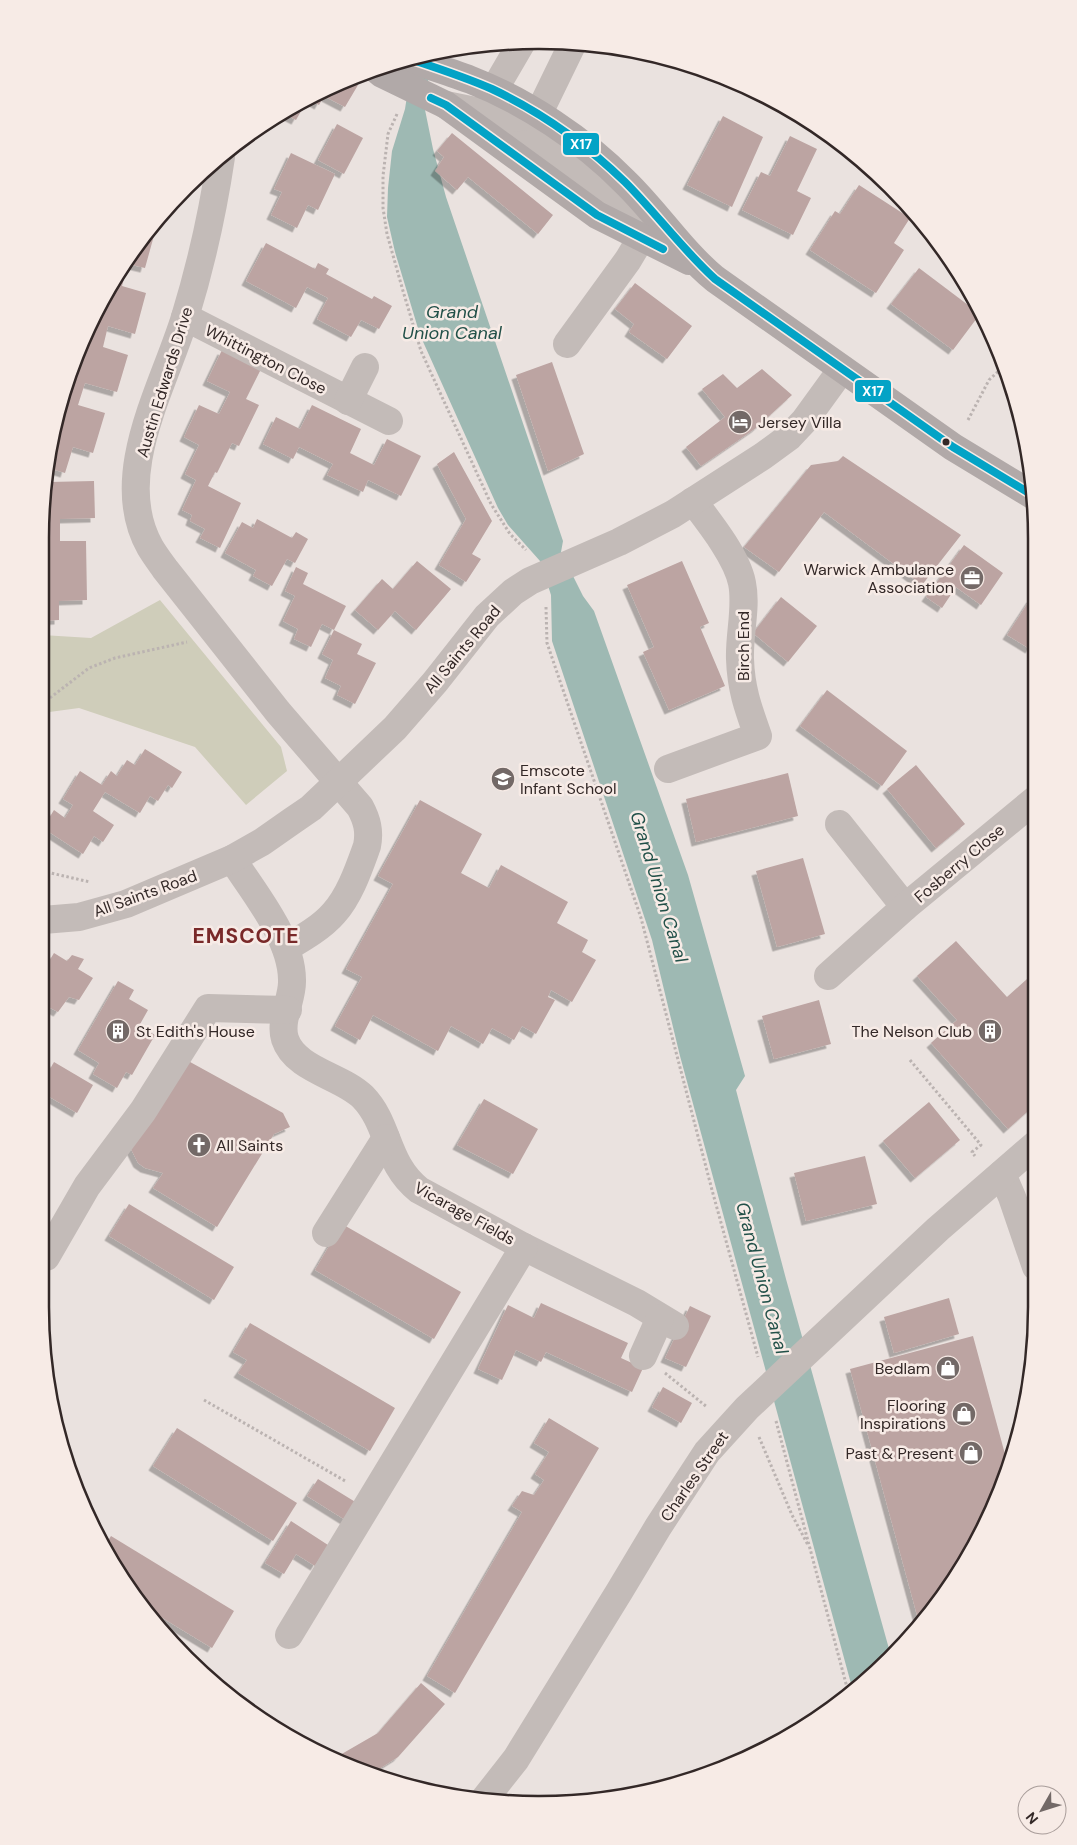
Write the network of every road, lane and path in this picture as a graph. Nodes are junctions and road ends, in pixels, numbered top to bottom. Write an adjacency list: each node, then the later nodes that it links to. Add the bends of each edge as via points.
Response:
1 (518, 50): 5 (street)
2 (570, 50): 7 (street)
3 (422, 63): 5 (main road)
4 (384, 74): 6 (main road)
5 (494, 90): 7 (main road); 8 (street)
6 (439, 101): 8 (street); 11 (main road, via 597,215)
7 (538, 115): 8 (street); 12 (main road, via 576,140 625,181)
8 (510, 118): 11 (street, via 606,200)
9 (393, 123): 23 (path, via 388,134 383,176 383,208 387,234 421,351 491,504 510,534)
10 (220, 167): 13 (street, Austin Edwards Drive, via 215,199)
11 (641, 238): 12 (main road); 14 (street)
12 (700, 267): 16 (main road)
13 (185, 317): 18 (street, Whittington Close); 25 (street, Austin Edwards Drive, via 150,413 138,460 135,492 150,546)
14 (567, 344)
15 (365, 367): 18 (street)
16 (842, 369): 21 (main road, via 953,447); 22 (street, All Saints Road, via 789,437)
17 (998, 371): 19 (path, via 989,380)
18 (348, 401): 20 (street, Whittington Close)
19 (977, 402)
20 (389, 421)
21 (1026, 491)
22 (693, 501): 27 (street, Birch End, via 725,546 742,582 742,683 758,736); 28 (street, All Saints Road, via 654,524 530,581 513,592 487,616 395,728)
23 (527, 552)
24 (546, 605): 48 (path, via 547,643 641,918)
25 (219, 636): 26 (path, via 114,658 89,668); 28 (street, Austin Edwards Drive, via 278,712)
26 (49, 699)
27 (668, 769)
28 (338, 781): 31 (street, All Saints Road, via 311,808); 36 (street, via 365,816 369,837 367,846 342,904 322,924)
29 (1028, 806): 34 (street, Fosberry Close)
30 (840, 824): 34 (street, Fosberry Close)
31 (232, 859): 35 (street, All Saints Road, via 126,904 79,916); 36 (street, Vicarage Fields)
32 (49, 873): 33 (path)
33 (97, 883)
34 (905, 907): 37 (street, Fosberry Close)
35 (49, 919)
36 (286, 948): 38 (street, Vicarage Fields, via 292,966)
37 (828, 976)
38 (288, 1010): 40 (street, Vicarage Fields, via 284,1028 286,1040 295,1055 352,1088 363,1098 378,1118); 46 (street, via 208,1008 144,1111 87,1186)
39 (910, 1060): 42 (path, via 981,1145 972,1152)
40 (386, 1138): 43 (street); 45 (street, Vicarage Fields, via 401,1172 419,1190)
41 (1028, 1151): 42 (street, Charles Street)
42 (999, 1177): 44 (street, via 1012,1197); 51 (street, Charles Street, via 938,1229)
43 (326, 1233)
44 (1028, 1244)
45 (524, 1246): 47 (street, Vicarage Fields, via 668,1322); 55 (street, Vicarage Fields)
46 (49, 1251)
47 (643, 1356): 51 (path)
48 (761, 1366)
49 (204, 1400): 53 (path)
50 (774, 1413): 54 (path)
51 (739, 1416): 57 (street, Charles Street, via 707,1452 658,1526 516,1759)
52 (758, 1434): 54 (path, via 792,1515)
53 (346, 1482)
54 (812, 1553): 56 (path)
55 (289, 1635)
56 (847, 1687)
57 (489, 1793)

